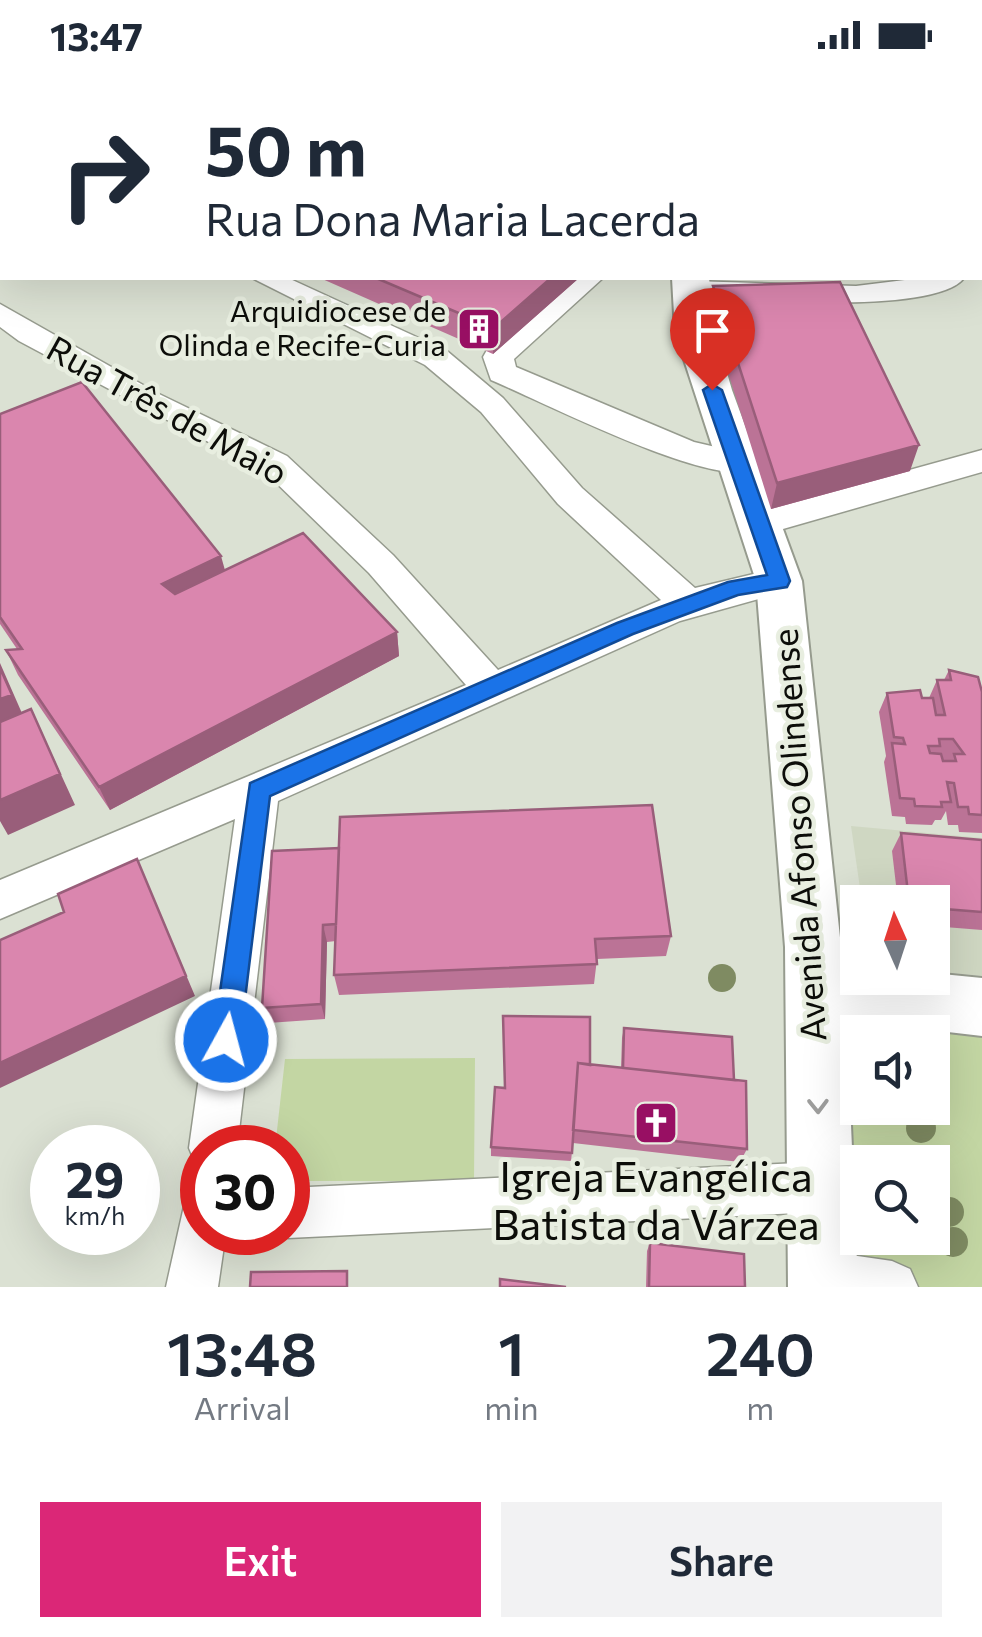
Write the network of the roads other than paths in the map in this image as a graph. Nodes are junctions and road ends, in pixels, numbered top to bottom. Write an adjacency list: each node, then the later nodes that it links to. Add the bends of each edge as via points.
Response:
1 (270, 280): 10 (street, via 436,358 492,405 570,496)
2 (587, 280): 7 (street, via 498,357 502,373 686,452)
3 (945, 280): 4 (street, via 916,291 852,294)
4 (690, 283): 7 (main road, Avenida Afonso Olindense, via 695,332)
5 (0, 313): 11 (street, Rua Três de Maio, via 131,392 276,464 381,564)
6 (982, 461): 8 (street)
7 (739, 464): 8 (main road, Avenida Afonso Olindense)
8 (762, 523): 9 (main road, Avenida Afonso Olindense)
9 (780, 581): 10 (street); 14 (main road, Avenida Afonso Olindense)
10 (690, 605): 11 (street)
11 (492, 690): 12 (street)
12 (259, 790): 13 (street); 18 (street)
13 (0, 900)
14 (840, 939)
15 (845, 995): 19 (main road, Avenida Afonso Olindense, one-way to 19)
16 (917, 995): 17 (main road)
17 (982, 1008)
18 (216, 1125)
19 (818, 1187): 20 (street); 22 (main road, Avenida Afonso Olindense)
20 (310, 1212)
21 (197, 1255): 23 (street)
22 (823, 1282): 24 (street)
23 (192, 1287)
24 (892, 1287)

